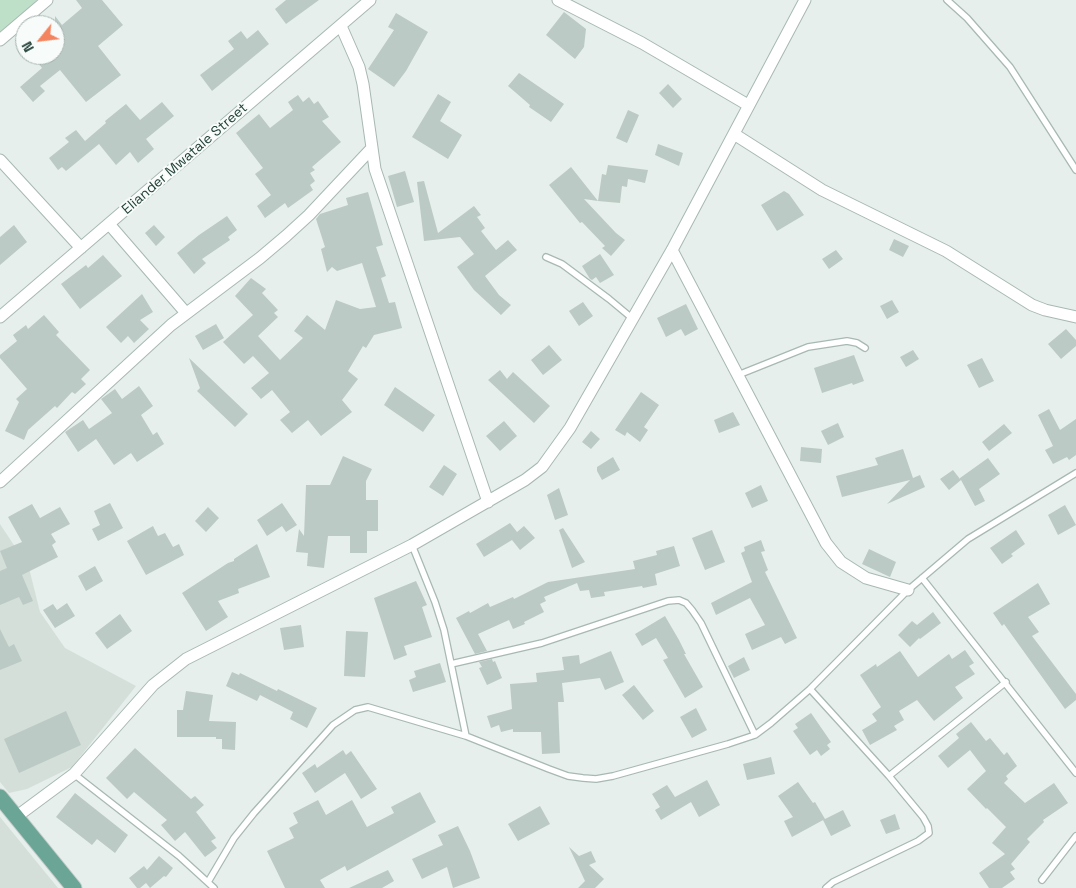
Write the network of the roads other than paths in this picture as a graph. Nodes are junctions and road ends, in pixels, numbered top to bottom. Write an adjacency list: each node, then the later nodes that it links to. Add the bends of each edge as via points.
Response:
1 (47, 0): 7 (street)
2 (370, 0): 6 (street, Eliander Mwatale Street)
3 (558, 0): 8 (street, via 642,43)
4 (805, 0): 8 (street)
5 (947, 0): 12 (lane, via 968,18 1010,67)
6 (340, 26): 10 (street, via 359,67); 13 (street, Eliander Mwatale Street)
7 (0, 40)
8 (748, 105): 9 (street)
9 (734, 134): 15 (street); 19 (street, via 822,190 946,250 1032,305)
10 (372, 148): 17 (street, via 286,236); 25 (street, via 375,169)
11 (0, 160): 14 (street)
12 (1076, 170)
13 (109, 224): 14 (street, Eliander Mwatale Street); 17 (street)
14 (81, 248): 18 (street, Eliander Mwatale Street)
15 (672, 250): 20 (street); 22 (street)
16 (546, 257): 20 (lane, via 562,264)
17 (186, 313): 24 (street)
18 (0, 317)
19 (1076, 317)
20 (632, 319): 25 (street, via 570,428 542,467)
21 (864, 348): 22 (lane, via 847,341 808,347)
22 (738, 375): 28 (street, via 833,552 841,562 866,578)
23 (1076, 472): 27 (lane, via 968,539)
24 (0, 482)
25 (488, 502): 26 (street)
26 (412, 545): 29 (lane, via 435,602); 35 (street, via 186,659 153,685)
27 (922, 578): 28 (lane); 30 (lane)
28 (908, 590): 31 (lane)
29 (451, 664): 32 (lane, via 542,643 679,600 686,603 701,623); 33 (lane)
30 (1006, 682): 34 (lane); 36 (lane)
31 (810, 689): 32 (lane); 36 (lane)
32 (755, 734): 33 (lane, via 709,750 596,779 568,776)
33 (466, 736): 41 (lane, via 382,710 368,707 355,710 333,725 254,813 234,838)
34 (1076, 773)
35 (74, 774): 38 (street); 41 (lane)
36 (889, 776): 44 (lane, via 923,817 929,833)
37 (0, 797): 38 (main road)
38 (16, 817): 42 (main road)
39 (1076, 836): 40 (lane)
40 (1042, 880)
41 (208, 882): 43 (lane)
42 (74, 888)
43 (214, 888)
44 (826, 888)

